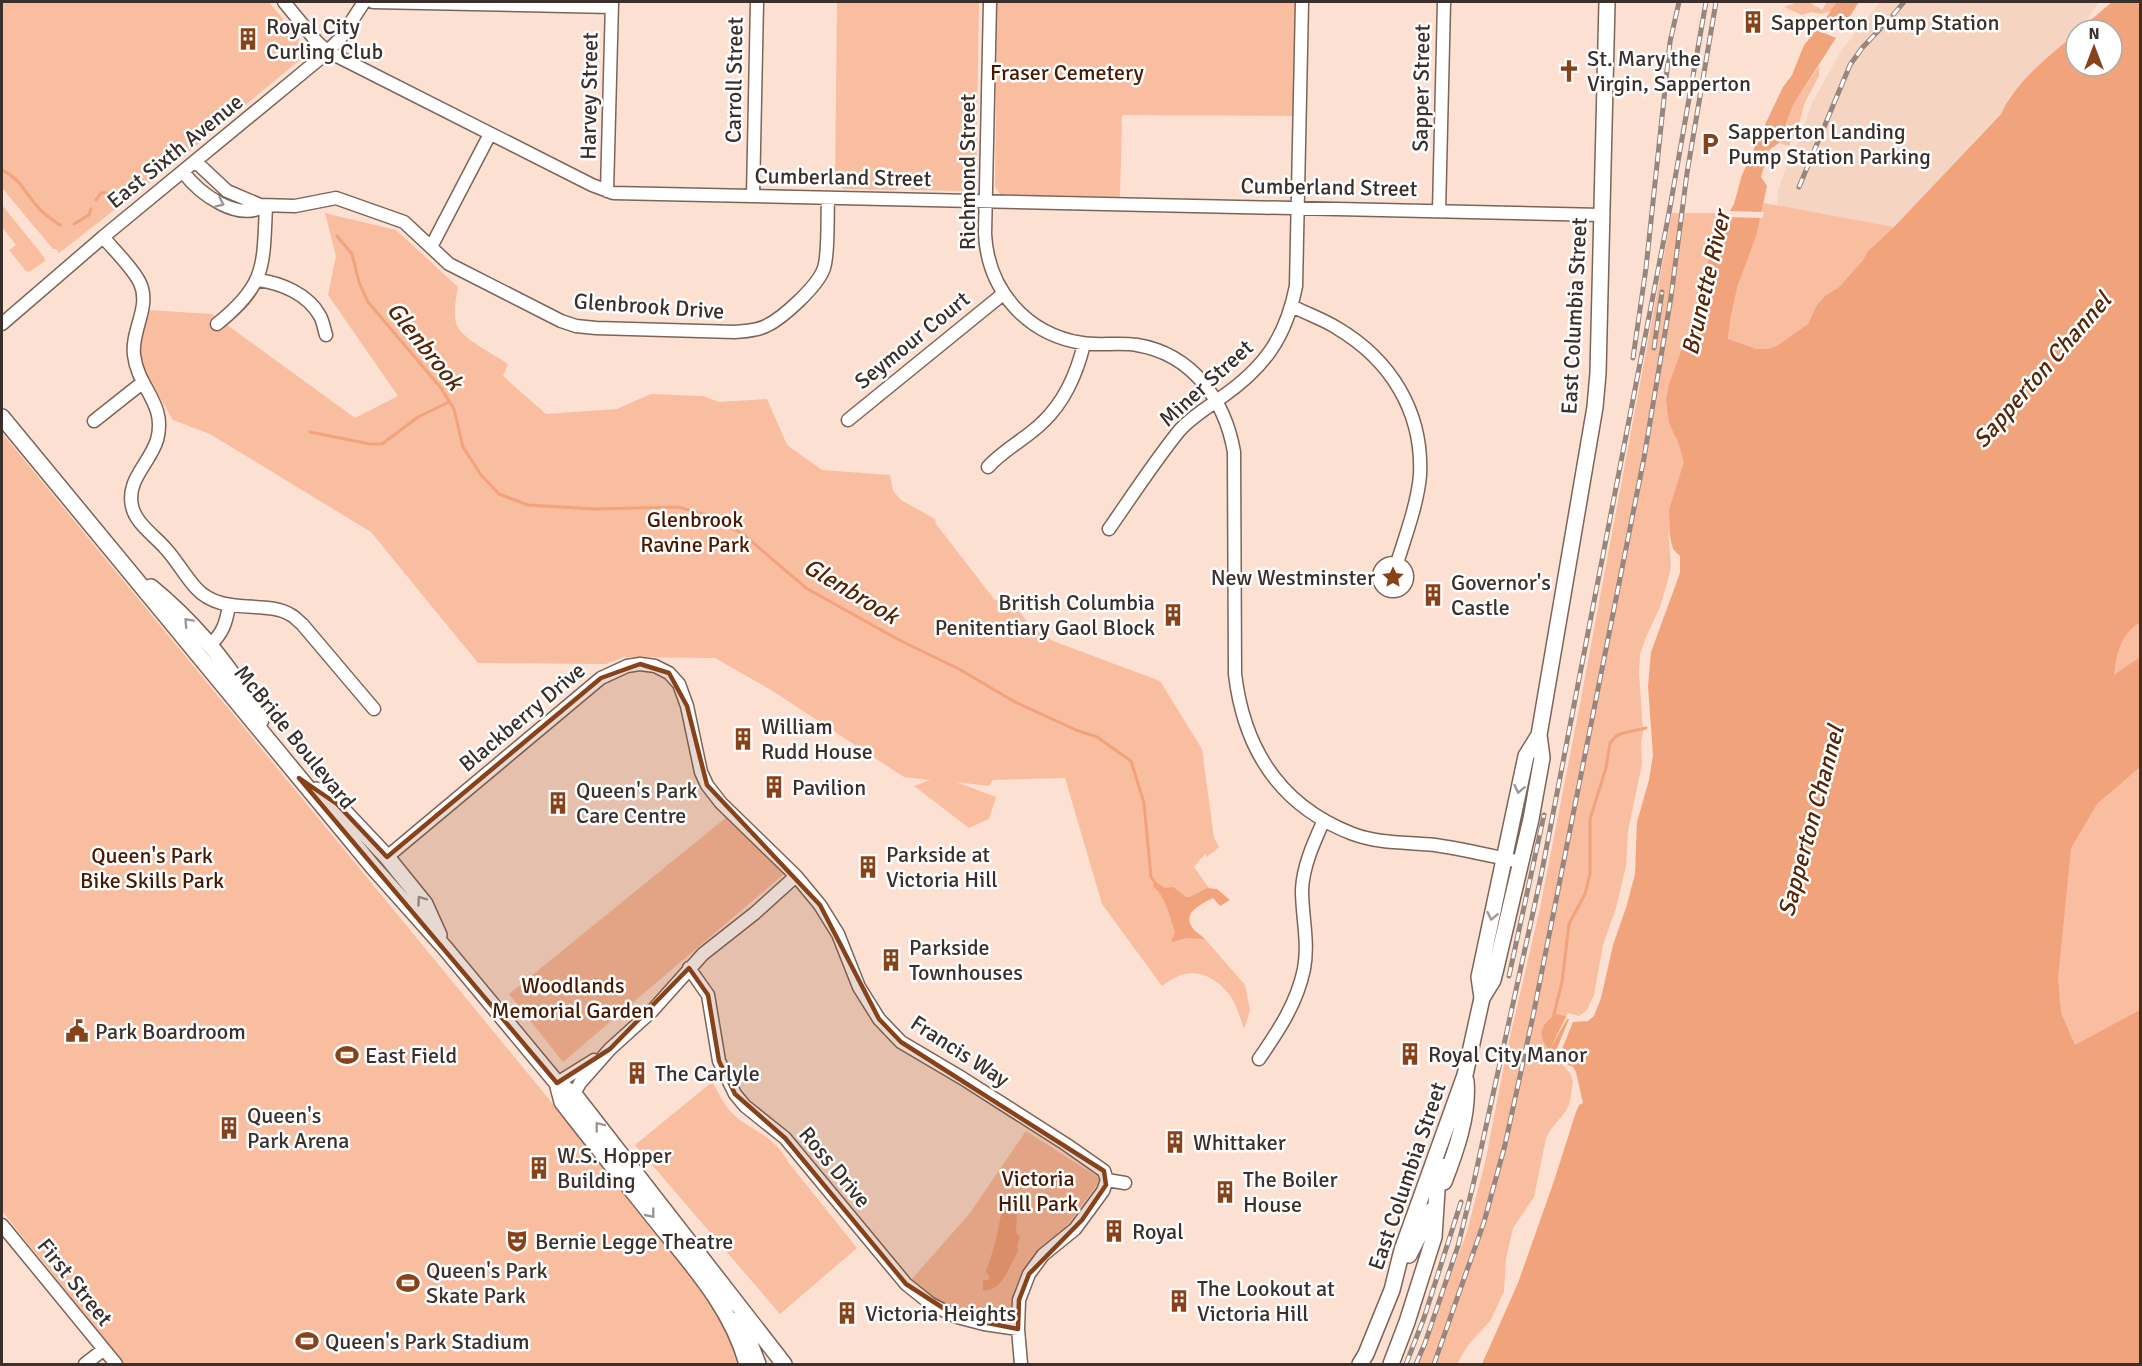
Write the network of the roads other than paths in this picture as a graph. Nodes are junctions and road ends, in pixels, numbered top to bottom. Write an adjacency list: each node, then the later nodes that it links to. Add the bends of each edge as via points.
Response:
1 (284, 2): 10 (street, Cumberland Street)
2 (364, 2): 10 (street, East Sixth Avenue, via 340,39)
3 (373, 2): 9 (street)
4 (757, 2): 15 (street, Carroll Street)
5 (990, 2): 17 (street, Richmond Street)
6 (1302, 2): 19 (street, Miner Street)
7 (1444, 2): 20 (street, Sapper Street)
8 (1607, 2): 21 (main road, East Columbia Street)
9 (612, 4): 14 (street, Harvey Street)
10 (327, 51): 11 (street, Cumberland Street); 12 (street, East Sixth Avenue)
11 (490, 134): 14 (street, Cumberland Street); 23 (street)
12 (196, 162): 13 (street, East Sixth Avenue); 18 (street, Glenbrook Drive, via 227,191)
13 (183, 172): 18 (street, Glenbrook Drive, one-way to 18, via 198,190 219,204 252,211); 22 (street, East Sixth Avenue)
14 (608, 191): 15 (street, Cumberland Street)
15 (753, 196): 16 (street, Cumberland Street)
16 (828, 198): 17 (street, Cumberland Street); 23 (street, Glenbrook Drive, via 825,265 820,277 778,318 752,331 576,326 449,264)
17 (985, 202): 19 (street, Cumberland Street); 25 (street, Richmond Street, via 989,266)
18 (266, 206): 23 (street, Glenbrook Drive, via 305,205 328,198 343,200 404,222); 24 (street)
19 (1298, 207): 20 (street, Cumberland Street); 26 (street, Miner Street)
20 (1439, 211): 21 (street, Cumberland Street)
21 (1602, 215): 43 (main road, East Columbia Street, via 1595,407)
22 (103, 237): 27 (street, East Sixth Avenue); 31 (street, via 141,283 143,309 134,353)
23 (431, 247)
24 (258, 280): 28 (street, via 243,302); 29 (street, via 283,286 300,296 321,316)
25 (1003, 294): 30 (street, Richmond Street, via 1036,327); 34 (street, Seymour Court)
26 (1292, 306): 32 (street, Miner Street, via 1277,344 1262,364); 38 (street, via 1337,328 1365,348 1393,379 1411,411 1419,441 1420,477)
27 (2, 324)
28 (217, 324)
29 (326, 335)
30 (1084, 344): 32 (street, Richmond Street, via 1153,349 1181,362 1203,381); 36 (street, via 1064,397 1043,422)
31 (142, 383): 35 (street); 40 (street, via 158,407 159,423 157,440 135,479 130,498 132,509 198,591)
32 (1217, 401): 37 (street, Miner Street, via 1179,431); 47 (street, Richmond Street, via 1234,452 1235,674 1239,703 1248,733 1270,772 1298,802)
33 (2, 417): 39 (main road, McBride Boulevard)
34 (848, 420)
35 (94, 421)
36 (988, 467)
37 (1109, 529)
38 (1397, 563)
39 (125, 566): 41 (main road, one-way to 39, via 172,604); 44 (main road, McBride Boulevard)
40 (229, 606): 41 (street, via 226,625); 42 (street, via 290,614)
41 (210, 645): 44 (main road, via 245,690)
42 (374, 709)
43 (1539, 735): 49 (main road, East Columbia Street, one-way to 49, via 1526,756); 50 (main road, East Columbia Street, via 1542,758)
44 (281, 755): 45 (main road, McBride Boulevard)
45 (299, 778): 48 (main road, via 337,804); 52 (main road, McBride Boulevard)
46 (721, 803): 48 (street, Blackberry Drive, via 701,772 679,684 655,666 627,666 602,678); 51 (street, Francis Way)
47 (1324, 820): 49 (street, Richmond Street, via 1355,834 1382,840); 56 (street, via 1312,846 1302,890 1306,930 1296,999)
48 (387, 857): 52 (main road, one-way to 48, via 425,904)
49 (1505, 859): 50 (street, Richmond Street); 54 (main road, East Columbia Street, one-way to 54, via 1479,977)
50 (1520, 862): 54 (main road, East Columbia Street, via 1493,980)
51 (796, 876): 53 (street); 62 (street, Francis Way, via 820,904 838,934 859,987 879,1019 902,1042 1068,1145 1104,1171)
52 (445, 948): 58 (main road, McBride Boulevard)
53 (689, 968): 55 (street, via 652,1011); 69 (street, Ross Drive, via 708,995 718,1061 735,1094 784,1138 906,1284 957,1317)
54 (1482, 998): 57 (main road, East Columbia Street)
55 (610, 1050): 58 (street); 59 (street)
56 (1259, 1059)
57 (1465, 1075): 60 (main road, East Columbia Street); 61 (main road, via 1467,1097)
58 (557, 1083): 59 (main road, McBride Boulevard); 73 (main road, McBride Boulevard, one-way to 73, via 562,1102 722,1306)
59 (574, 1094): 67 (main road, McBride Boulevard, one-way to 59)
60 (1458, 1094): 64 (main road); 68 (main road, East Columbia Street, via 1402,1250)
61 (1451, 1165): 64 (main road); 66 (main road)
62 (1107, 1180): 63 (street); 69 (street, via 1075,1229 1043,1255 1029,1274 1019,1300)
63 (1125, 1183)
64 (1436, 1200): 66 (main road); 68 (main road)
65 (2, 1225): 70 (street, First Street)
66 (1434, 1237): 78 (main road)
67 (725, 1288): 74 (main road, via 746,1328); 75 (main road, McBride Boulevard)
68 (1392, 1290): 77 (main road, East Columbia Street)
69 (1018, 1329): 76 (street)
70 (104, 1350): 71 (street); 72 (street, First Street)
71 (85, 1365)
72 (116, 1365)
73 (747, 1365)
74 (758, 1365)
75 (784, 1365)
76 (1021, 1365)
77 (1360, 1365)
78 (1391, 1365)

